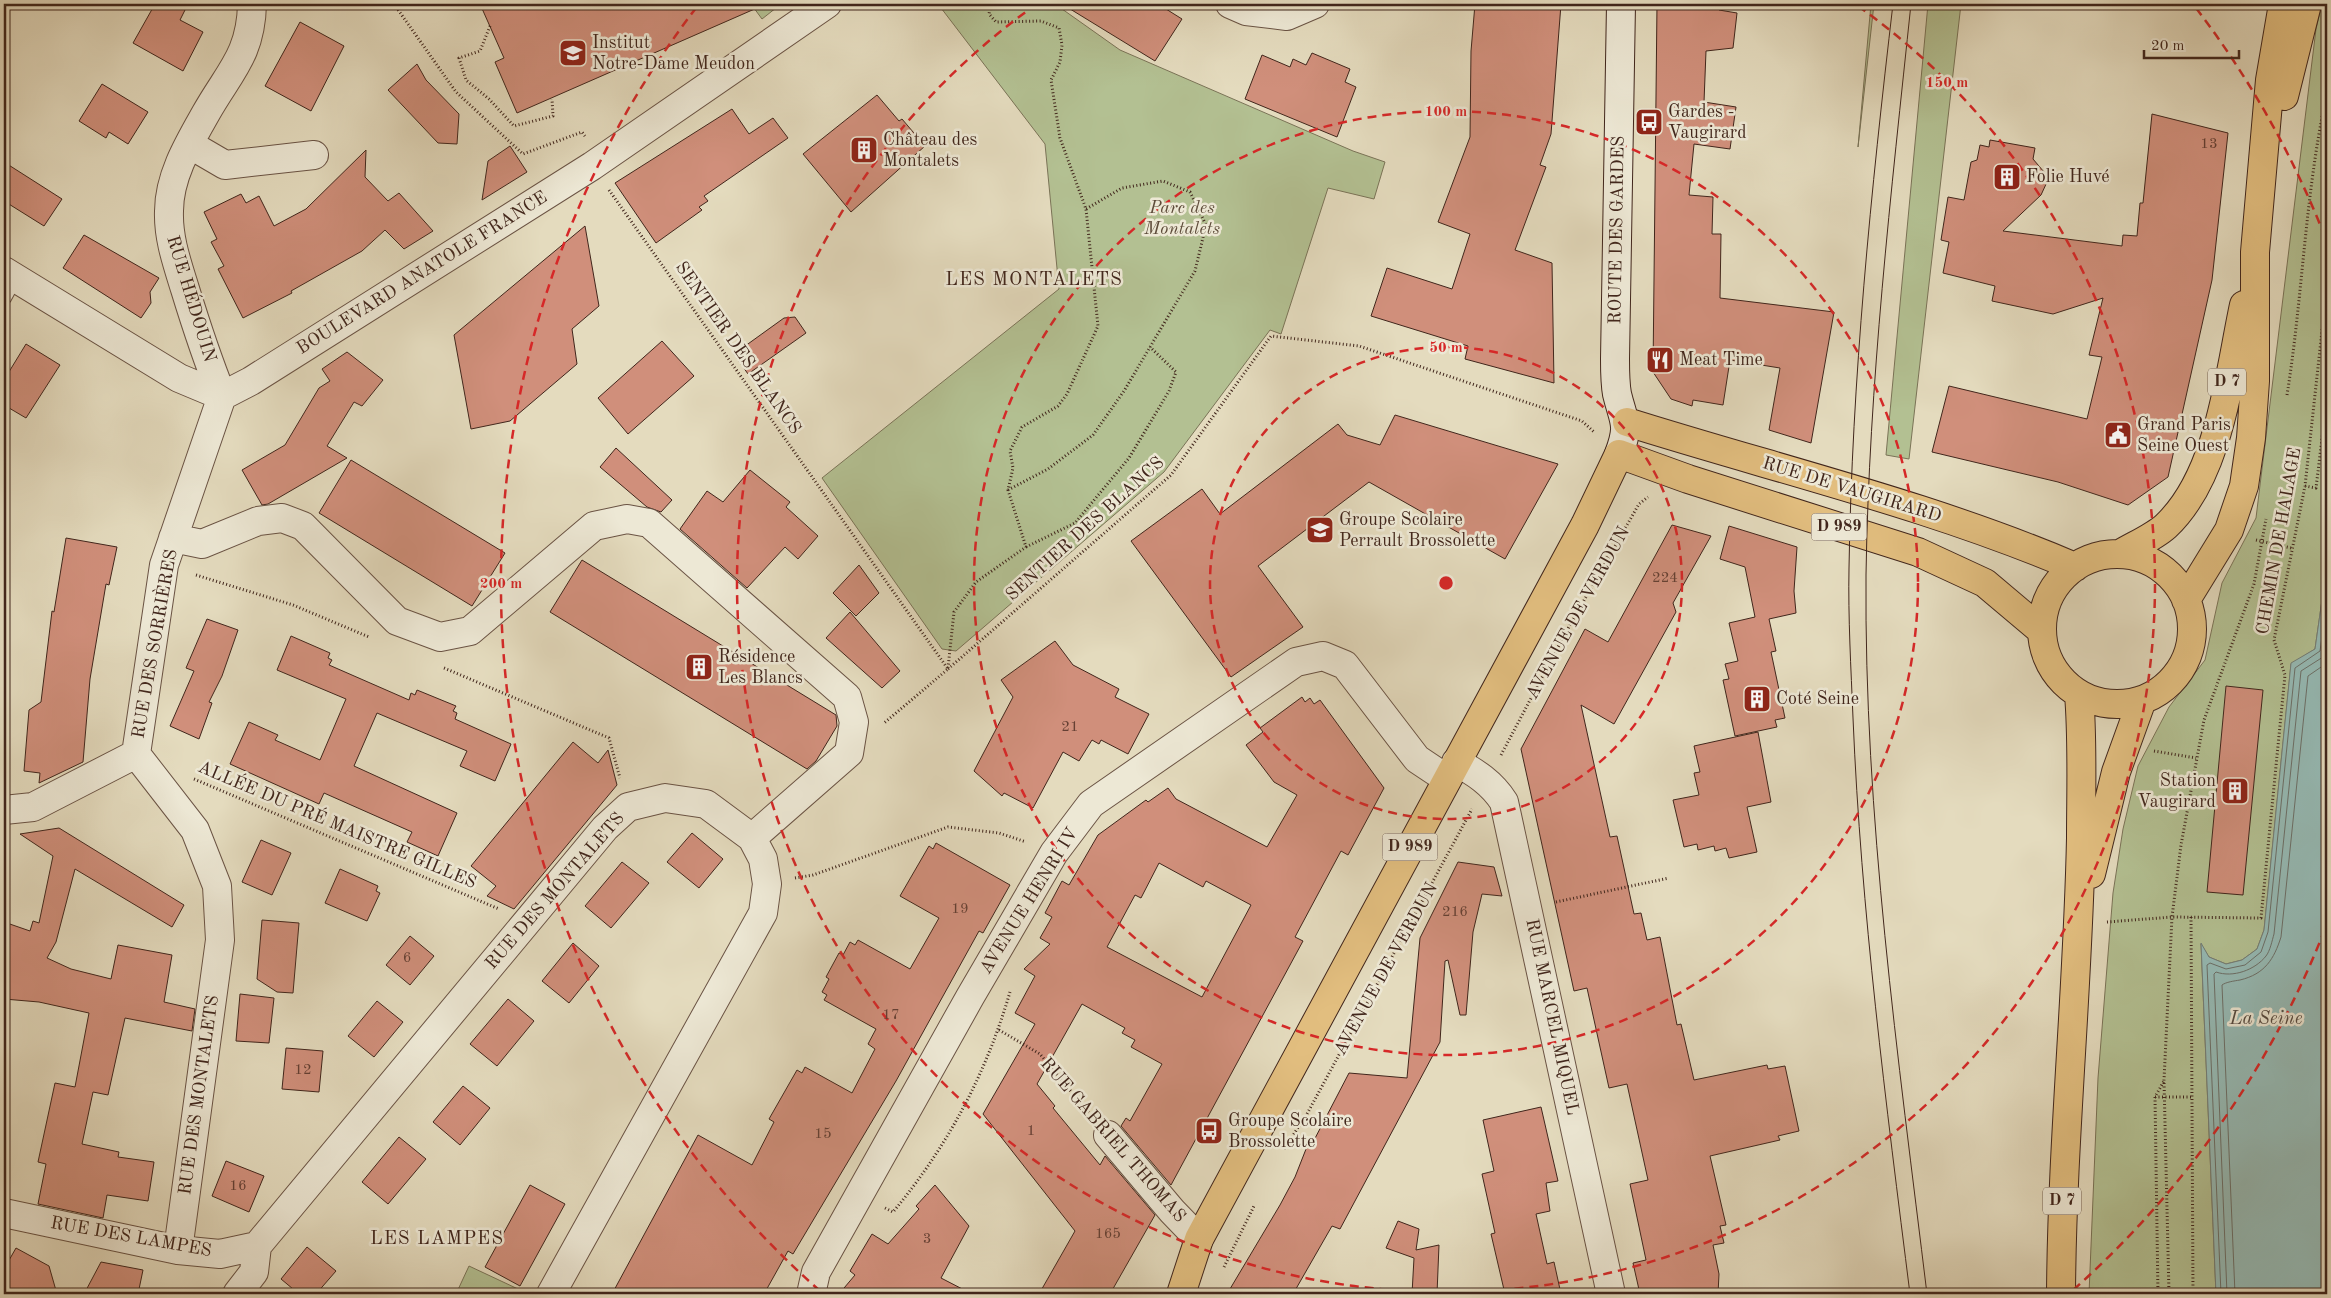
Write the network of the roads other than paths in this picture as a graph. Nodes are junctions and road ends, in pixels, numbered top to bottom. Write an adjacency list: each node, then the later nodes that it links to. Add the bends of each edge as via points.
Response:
1 (252, 4): 8 (street, RUE HÉDOUIN, via 240,60)
2 (827, 4): 13 (street, BOULEVARD ANATOLE FRANCE, via 592,166 251,381)
3 (1230, 4): 4 (street, via 1246,11 1288,16)
4 (1315, 4)
5 (1621, 4): 14 (street, ROUTE DES GARDES, via 1615,359 1617,394)
6 (2283, 4): 10 (main road, D 7, via 2270,80)
7 (2307, 4): 10 (main road, D 7)
8 (188, 144): 9 (street, via 225,165); 13 (street, RUE HÉDOUIN, via 175,176 168,210 169,226 172,247)
9 (314, 155)
10 (2261, 187): 11 (main road, D 7)
11 (2255, 252): 17 (main road, D 7, via 2213,448 2184,506 2165,527); 19 (main road, D 7, via 2255,381 2244,486 2230,530)
12 (7, 282): 13 (street, via 179,378)
13 (222, 396): 16 (street, RUE DES SORRIÈRES)
14 (1627, 422): 15 (street); 18 (main road, RUE DE VAUGIRARD / D 989, via 1922,510 2018,543)
15 (1619, 454): 20 (main road, D 989, via 1918,552 1985,583); 24 (main road, AVENUE DE VERDUN / D 989, via 1601,495)
16 (173, 538): 23 (street, RUE DES SORRIÈRES, via 164,565); 26 (street, via 202,544 258,521 282,518 303,526 397,620 440,637 470,631 594,526 627,519 649,523 847,697 854,722 849,753)
17 (2120, 554): 18 (main road, via 2096,557); 19 (main road, via 2147,559 2160,567 2176,581)
18 (2075, 567): 20 (main road, via 2060,579 2050,595)
19 (2186, 600): 22 (main road, via 2192,623 2190,648 2180,670 2164,689)
20 (2042, 631): 21 (main road, via 2049,661 2056,674)
21 (2079, 694): 22 (main road, via 2110,704); 27 (main road, D 7, via 2082,738)
22 (2142, 700): 27 (main road, D 7, via 2116,772)
23 (136, 754): 25 (street, RUE DES SORRIÈRES, via 33,807); 32 (street, RUE DES MONTALETS, via 195,830 218,886 220,940)
24 (1451, 770): 30 (main road, AVENUE DE VERDUN / D 989); 35 (street, AVENUE HENRI IV, via 1417,759 1345,665 1323,656 1296,662 1091,804 1054,853 970,997 816,1272); 38 (street, RUE MARCEL MIQUEL, via 1486,782 1496,789 1504,802)
25 (4, 810)
26 (752, 838): 31 (street, RUE DES MONTALETS, via 706,804 665,798 628,807 605,828 526,921); 34 (street, RUE DES MONTALETS, via 763,859 767,884 763,913)
27 (2079, 924): 39 (main road, D 7, via 2062,1215)
28 (1108, 1135): 30 (street, RUE GABRIEL THOMAS)
29 (4, 1213): 32 (street, RUE DES LAMPES)
30 (1199, 1239): 36 (main road, AVENUE DE VERDUN / D 989, via 1176,1266); 37 (main road, AVENUE DE VERDUN / D 989)
31 (257, 1246): 32 (street, RUE DES LAMPES, via 220,1254); 33 (street, via 254,1272)
32 (178, 1250)
33 (237, 1294)
34 (551, 1294)
35 (811, 1294)
36 (1161, 1294)
37 (1181, 1294)
38 (1611, 1294)
39 (2061, 1294)

